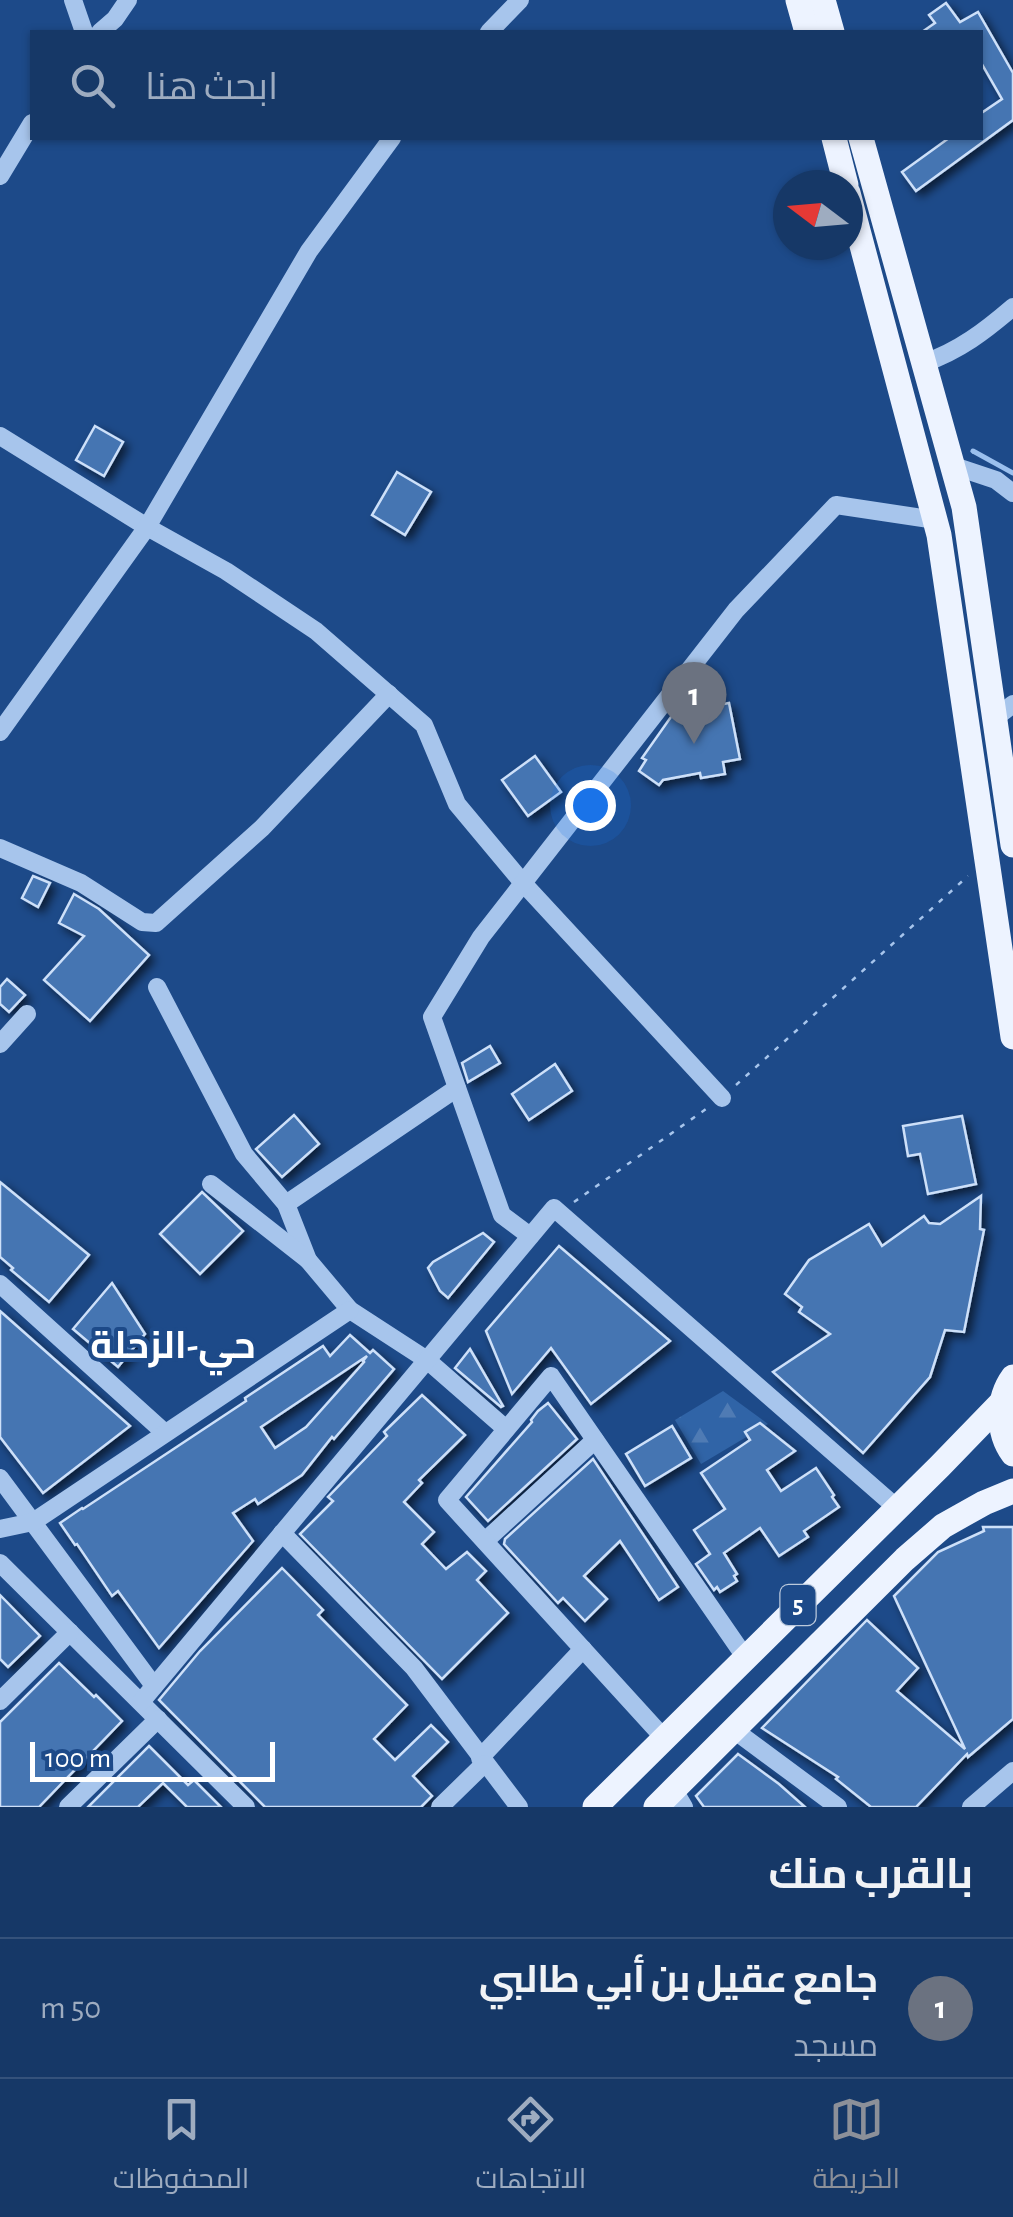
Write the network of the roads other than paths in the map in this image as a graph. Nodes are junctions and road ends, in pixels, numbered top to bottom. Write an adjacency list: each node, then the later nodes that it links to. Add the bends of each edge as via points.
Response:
1 (73, 0): 6 (street)
2 (128, 0): 7 (street)
3 (520, 0): 8 (street)
4 (798, 0): 9 (main road)
5 (824, 0): 10 (main road)
6 (83, 30)
7 (102, 30)
8 (491, 30)
9 (806, 30)
10 (832, 30)
11 (30, 127): 16 (street)
12 (391, 140): 24 (street, via 309,251)
13 (835, 140): 15 (main road)
14 (862, 140): 19 (main road)
15 (842, 170)
16 (0, 176)
17 (863, 249): 23 (main road)
18 (1013, 306): 19 (street, via 980,336)
19 (924, 362): 21 (main road)
20 (0, 436): 24 (street)
21 (952, 466): 22 (street); 26 (main road)
22 (1013, 492)
23 (936, 520): 30 (street, via 836,505 736,610); 33 (main road)
24 (147, 527): 25 (street, via 316,631); 27 (street)
25 (389, 694): 29 (street, via 262,828 156,923 142,922 81,883); 30 (street, via 424,725 458,804)
26 (1004, 711): 28 (main road)
27 (0, 732)
28 (1013, 844)
29 (0, 848)
30 (523, 883): 35 (street, via 432,1016); 36 (street)
31 (157, 987): 38 (street, via 244,1154)
32 (27, 1014): 34 (street)
33 (1013, 1037)
34 (0, 1044)
35 (457, 1088): 38 (street); 39 (street, via 502,1215)
36 (722, 1098)
37 (212, 1184): 40 (street)
38 (286, 1204): 40 (street)
39 (530, 1236): 43 (street); 52 (street, via 554,1208)
40 (308, 1260): 42 (street)
41 (0, 1284): 47 (street)
42 (350, 1310): 43 (street); 47 (street)
43 (427, 1360): 46 (street); 55 (street)
44 (1013, 1377): 45 (main road)
45 (1001, 1403): 49 (main road, via 1001,1426); 52 (main road, 5)
46 (506, 1429): 48 (street, via 550,1376); 56 (street, via 447,1500)
47 (166, 1434): 53 (street)
48 (595, 1440): 56 (street); 60 (street)
49 (1013, 1454)
50 (0, 1478): 53 (street)
51 (1013, 1491): 65 (main road, 5, via 942,1526)
52 (897, 1508): 60 (main road, 5)
53 (33, 1522): 54 (street); 61 (street)
54 (0, 1529)
55 (282, 1533): 61 (street); 67 (street, via 414,1668)
56 (485, 1542): 59 (street)
57 (0, 1563): 58 (street)
58 (70, 1632): 62 (street); 63 (street)
59 (583, 1649): 66 (street); 67 (street)
60 (745, 1657): 66 (main road, 5)
61 (154, 1686): 63 (street)
62 (0, 1702)
63 (141, 1702): 64 (street)
64 (158, 1719): 71 (street); 72 (street)
65 (734, 1730): 70 (main road, 5); 77 (street)
66 (663, 1737): 69 (main road, 5)
67 (482, 1761): 73 (street); 74 (street)
68 (1013, 1771): 78 (street)
69 (625, 1777): 75 (main road, 5); 76 (main road)
70 (671, 1801)
71 (68, 1807)
72 (245, 1807)
73 (440, 1807)
74 (518, 1807)
75 (594, 1807)
76 (612, 1807)
77 (838, 1807)
78 (971, 1807)

